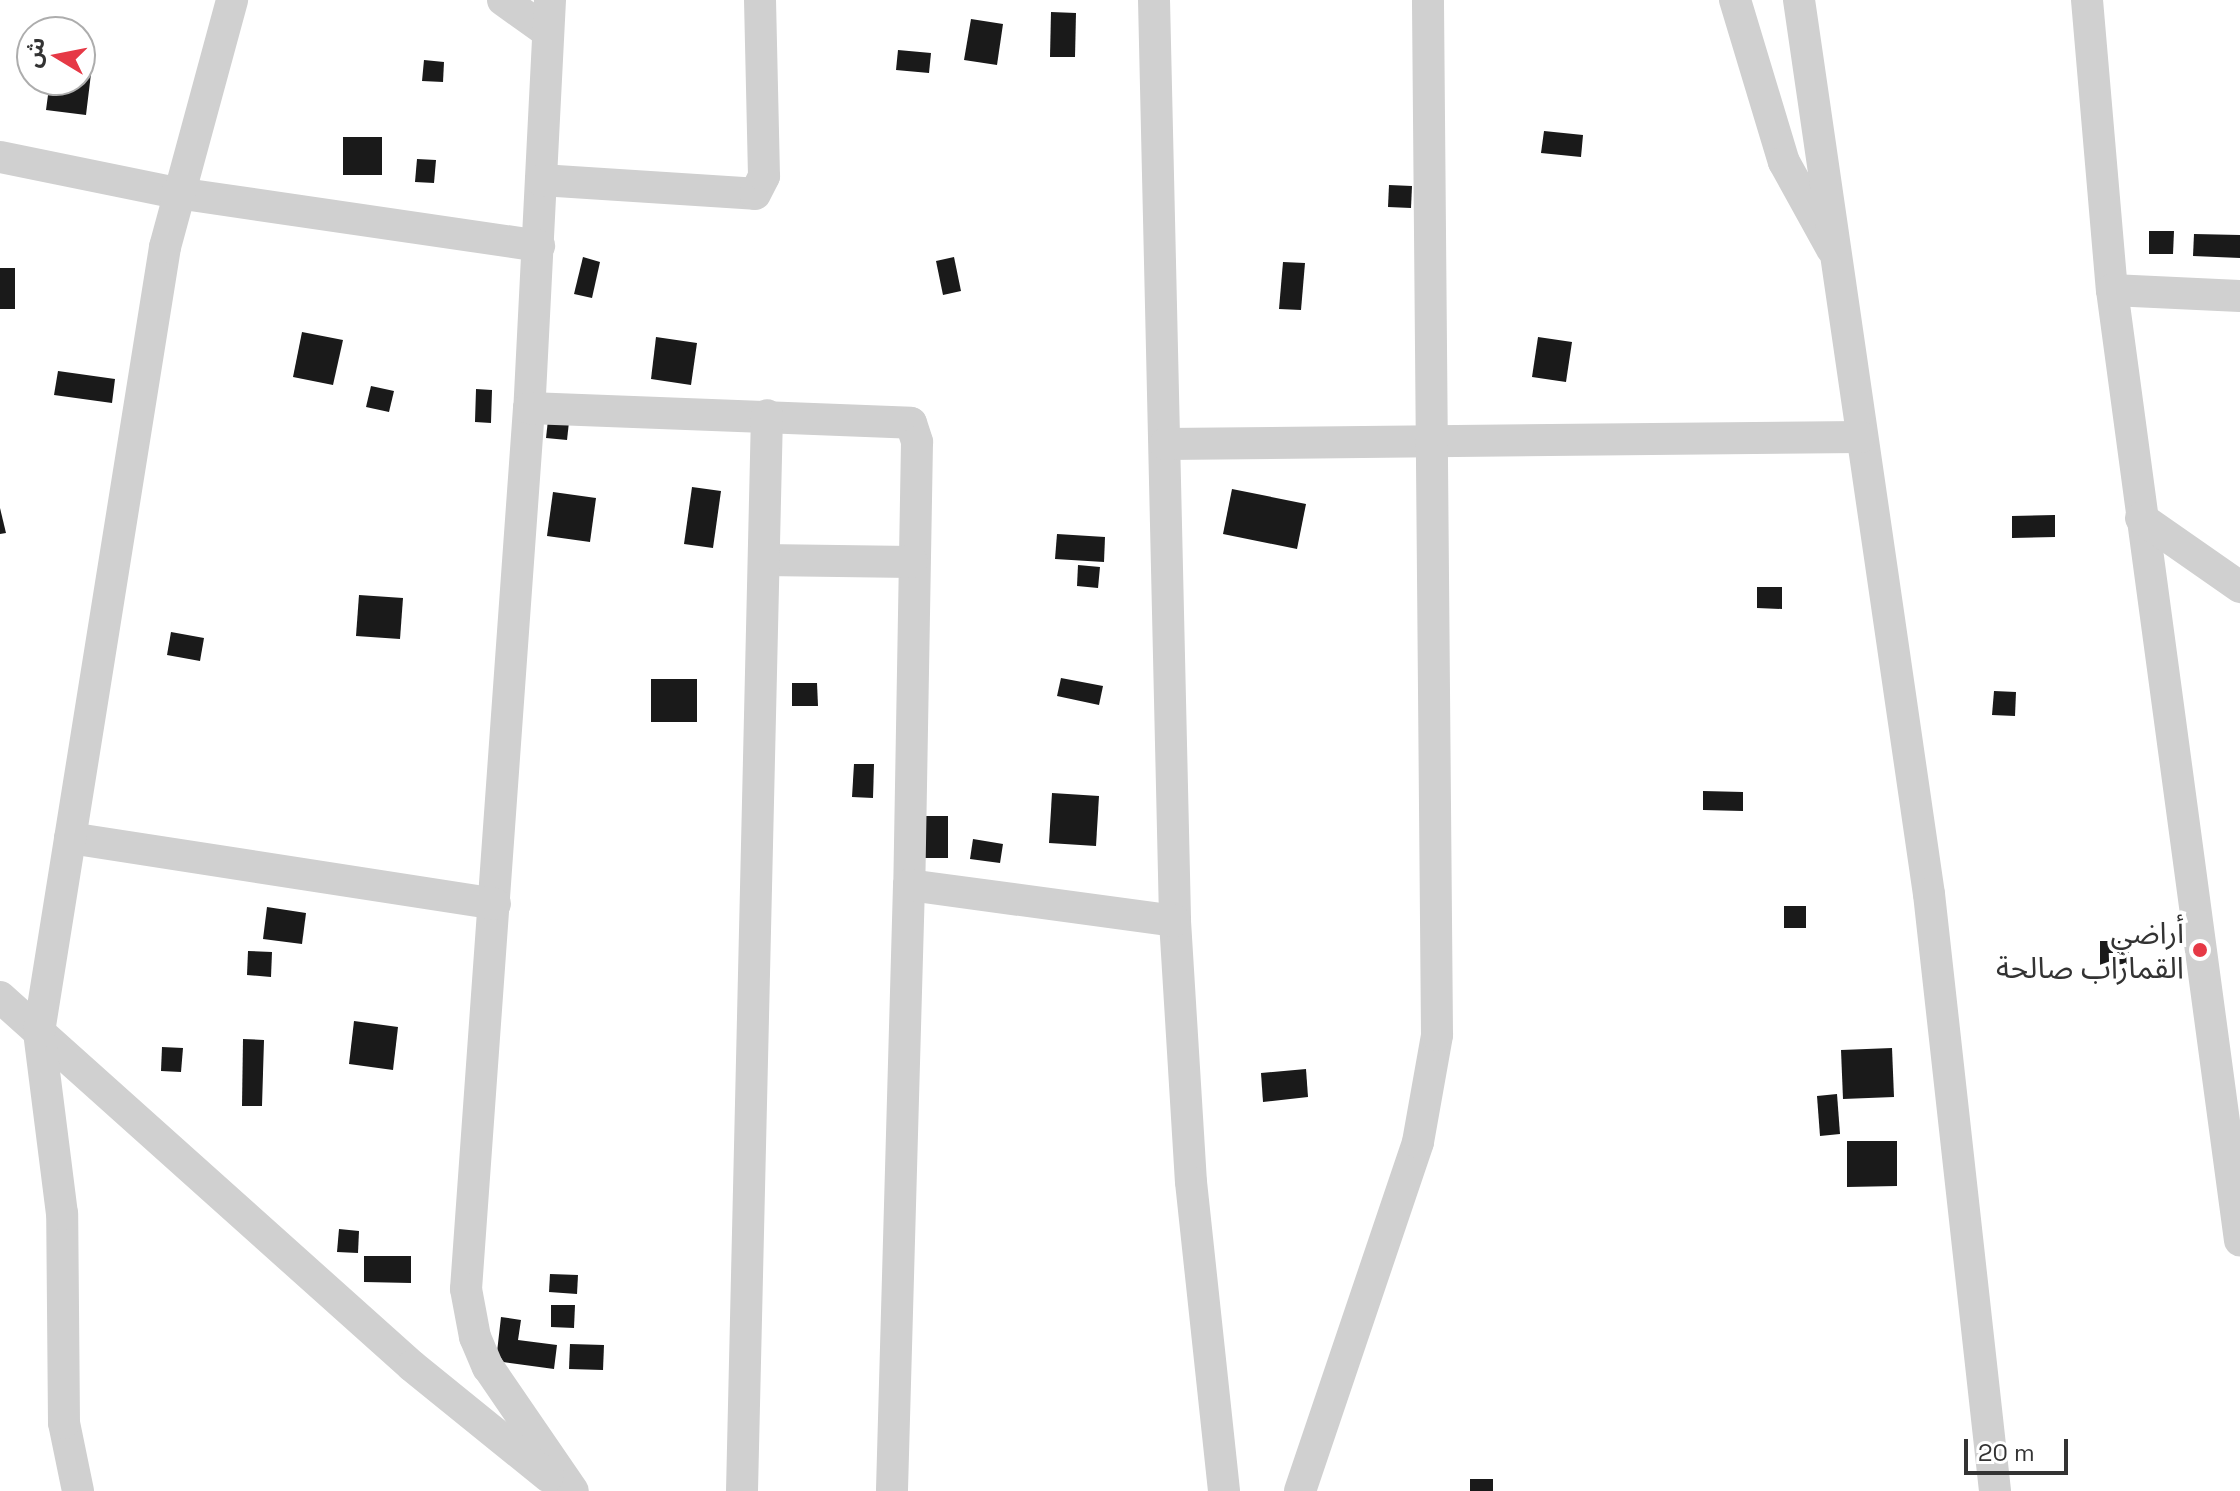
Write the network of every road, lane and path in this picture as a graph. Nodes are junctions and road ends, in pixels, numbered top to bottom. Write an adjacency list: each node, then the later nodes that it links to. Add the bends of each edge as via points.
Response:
1 (232, 0): 12 (street)
2 (503, 0): 9 (street)
3 (760, 0): 11 (street, via 764,176 755,194)
4 (1154, 0): 21 (street)
5 (1428, 0): 20 (street)
6 (1735, 0): 14 (street, via 1784,162)
7 (1799, 0): 14 (street)
8 (2087, 0): 15 (street)
9 (548, 15): 11 (street)
10 (0, 157): 12 (street)
11 (541, 180): 13 (street)
12 (177, 193): 13 (street); 26 (street)
13 (539, 246): 17 (street)
14 (1839, 259): 19 (street)
15 (2112, 290): 16 (street); 22 (street)
16 (2240, 296)
17 (529, 408): 18 (street); 28 (street)
18 (767, 415): 23 (street); 24 (street, via 911,423 917,442)
19 (1860, 437): 20 (street); 40 (street, via 1929,894)
20 (1431, 440): 21 (street); 39 (street, via 1437,1035 1431,1090 1381,1258)
21 (1165, 444): 29 (street)
22 (2141, 518): 25 (street); 32 (street)
23 (764, 560): 24 (street); 36 (street)
24 (912, 562): 27 (street)
25 (2240, 587)
26 (70, 838): 28 (street); 31 (street)
27 (909, 885): 29 (street); 37 (street)
28 (495, 904): 35 (street, via 466,1289 475,1337 488,1367)
29 (1175, 921): 38 (street, via 1191,1182)
30 (0, 997): 31 (street)
31 (39, 1032): 33 (street, via 57,1150 64,1423); 34 (street, via 412,1366)
32 (2240, 1240)
33 (78, 1491)
34 (566, 1491)
35 (573, 1491)
36 (742, 1491)
37 (892, 1491)
38 (1224, 1491)
39 (1300, 1491)
40 (1995, 1491)

